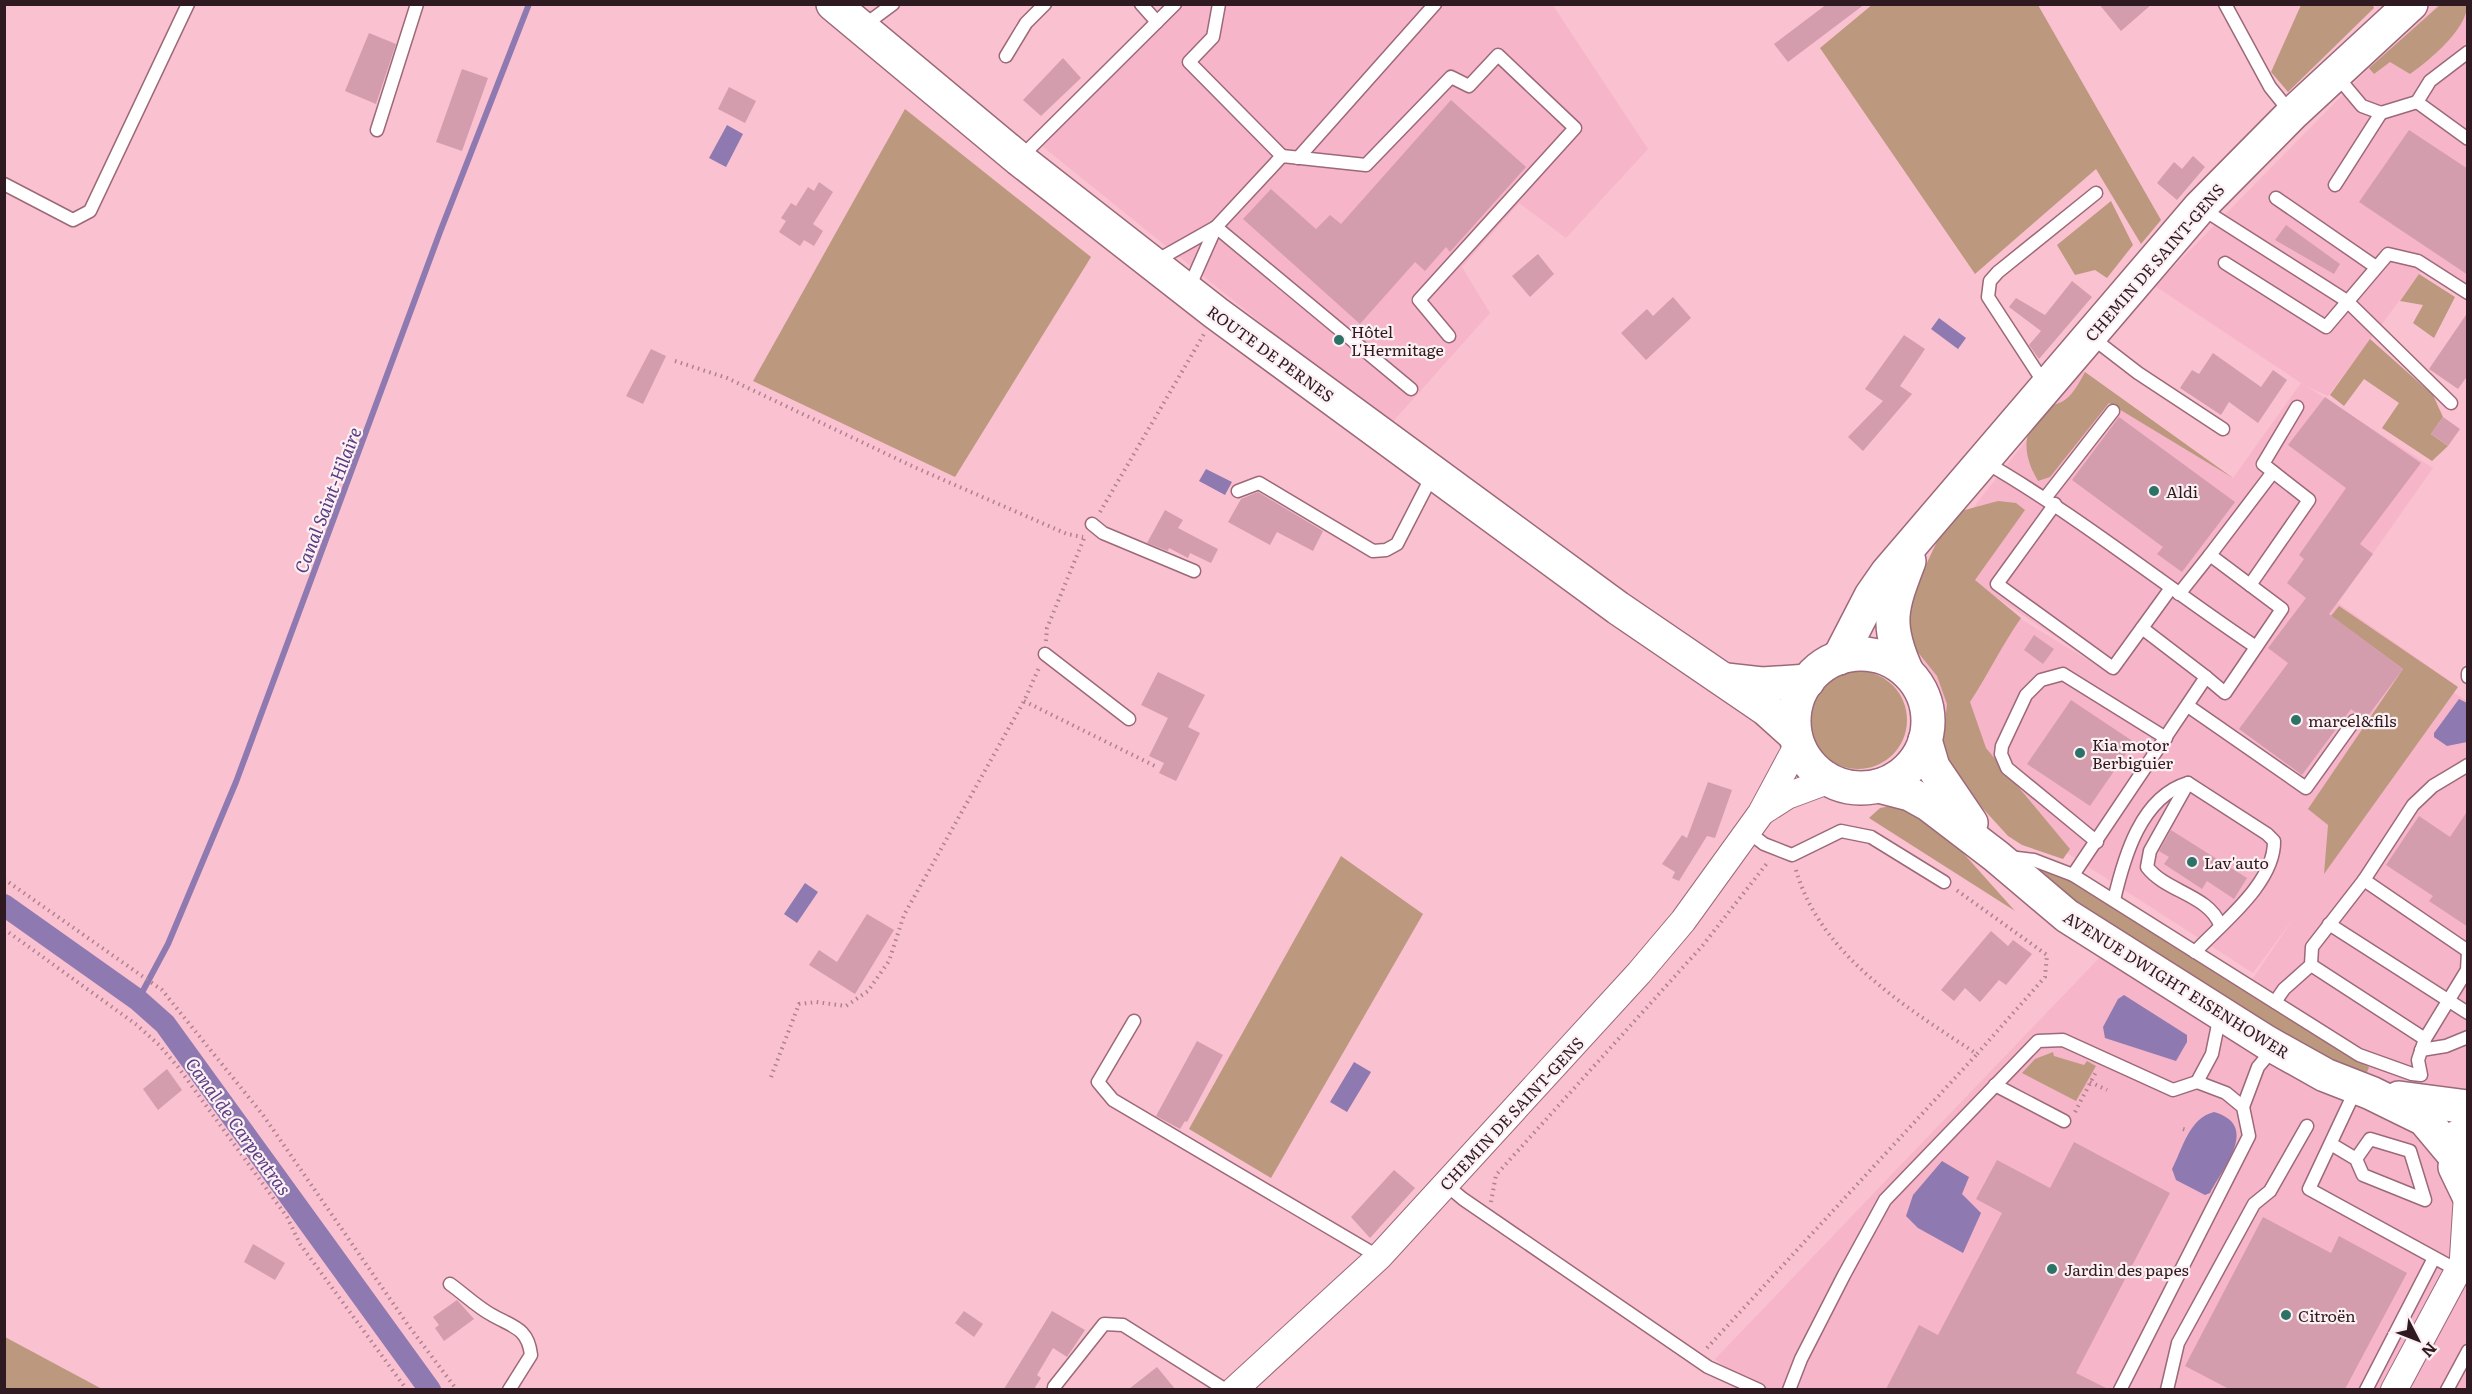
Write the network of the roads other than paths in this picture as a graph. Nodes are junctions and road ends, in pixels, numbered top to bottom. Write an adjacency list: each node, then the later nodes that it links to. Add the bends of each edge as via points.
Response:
1 (188, 4): 25 (lane, via 90,211 73,220)
2 (417, 4): 20 (lane)
3 (833, 4): 13 (main road, ROUTE DE PERNES)
4 (893, 4): 13 (lane)
5 (1045, 4): 15 (lane, via 1026,23)
6 (1141, 4): 12 (lane)
7 (1175, 4): 12 (lane)
8 (1219, 4): 22 (lane, via 1213,37 1189,63)
9 (1435, 4): 23 (lane)
10 (2225, 4): 19 (lane, via 2270,87)
11 (2410, 4): 16 (main road, CHEMIN DE SAINT-GENS)
12 (1157, 22): 24 (lane)
13 (861, 27): 24 (main road, ROUTE DE PERNES)
14 (2468, 52): 17 (lane, via 2430,81)
15 (1006, 56)
16 (2335, 74): 18 (lane, via 2362,106); 19 (main road, CHEMIN DE SAINT-GENS)
17 (2416, 102): 18 (lane); 21 (lane)
18 (2380, 113): 26 (lane)
19 (2292, 114): 29 (main road, CHEMIN DE SAINT-GENS)
20 (377, 130)
21 (2468, 139)
22 (1282, 156): 23 (lane); 30 (lane)
23 (1298, 158): 38 (lane, via 1366,165 1451,78 1468,86 1498,55 1575,128 1419,300)
24 (1019, 159): 31 (main road, ROUTE DE PERNES)
25 (4, 184)
26 (2335, 185)
27 (2096, 193): 39 (lane, via 1990,281 1988,297)
28 (2276, 198): 33 (lane)
29 (2200, 207): 36 (lane); 37 (main road, CHEMIN DE SAINT-GENS)
30 (1216, 227): 31 (lane); 34 (lane); 40 (lane)
31 (1153, 263): 34 (main road, ROUTE DE PERNES)
32 (2225, 263): 36 (lane, via 2326,327)
33 (2376, 267): 35 (lane, via 2388,254 2418,261); 36 (lane)
34 (1188, 291): 47 (main road, ROUTE DE PERNES)
35 (2468, 293)
36 (2347, 301): 41 (lane)
37 (2089, 335): 39 (main road, CHEMIN DE SAINT-GENS); 44 (lane)
38 (1449, 336)
39 (2046, 386): 45 (main road, CHEMIN DE SAINT-GENS)
40 (1411, 389)
41 (2451, 403)
42 (2297, 407): 46 (lane, via 2263,464)
43 (2113, 411): 49 (lane)
44 (2223, 429)
45 (1983, 460): 49 (lane); 51 (main road, CHEMIN DE SAINT-GENS)
46 (2273, 472): 52 (lane); 54 (lane, via 2309,500)
47 (1434, 473): 48 (lane, via 1397,544 1386,550 1372,550 1259,483); 62 (main road, ROUTE DE PERNES, via 1618,608)
48 (1238, 491)
49 (2051, 501): 55 (lane); 56 (lane, via 1997,584 2113,668)
50 (1092, 524): 53 (lane)
51 (1918, 539): 59 (main road, CHEMIN DE SAINT-GENS, via 1871,596); 60 (main road, CHEMIN DE SAINT-GENS, via 1892,614 1892,631)
52 (2210, 555): 54 (lane); 55 (lane)
53 (1194, 571)
54 (2250, 585): 57 (lane, via 2282,609)
55 (2175, 591): 56 (lane); 57 (lane)
56 (2142, 628): 61 (lane)
57 (2256, 647): 61 (lane, via 2225,693)
58 (1045, 654): 65 (lane)
59 (1839, 658): 60 (main road, via 1882,658); 63 (main road)
60 (1907, 672): 69 (main road, via 1926,704)
61 (2206, 677): 64 (lane)
62 (1725, 680): 63 (main road, ROUTE DE PERNES, via 1762,684); 68 (main road, ROUTE DE PERNES, via 1766,709)
63 (1808, 681): 68 (main road, via 1796,706)
64 (2188, 706): 66 (lane, via 2306,788); 67 (lane)
65 (1129, 719)
66 (2354, 721)
67 (2166, 738): 75 (lane); 75 (lane, via 2063,674 2041,680 2026,695 2002,746 2007,768)
68 (1797, 740): 71 (main road, via 1810,765); 74 (street, CHEMIN DE SAINT-GENS)
69 (1925, 740): 73 (main road, via 1912,764); 76 (main road, AVENUE DWIGHT EISENHOWER, via 1933,767 1949,795)
70 (2468, 765): 78 (lane, via 2433,786 2413,805)
71 (1830, 780): 73 (main road, via 1846,786); 74 (street, CHEMIN DE SAINT-GENS, via 1787,796)
72 (2188, 783): 80 (lane, via 2160,796 2139,826); 82 (lane, via 2150,851 2147,867 2156,879 2211,909); 82 (lane, via 2274,841 2274,852 2257,885 2236,913)
73 (1879, 786): 76 (main road, AVENUE DWIGHT EISENHOWER, via 1928,804)
74 (1754, 822): 79 (lane, via 1776,849 1792,855 1841,831 1871,837); 105 (street, CHEMIN DE SAINT-GENS, via 1683,921)
75 (2097, 843): 77 (lane)
76 (1996, 856): 77 (lane, via 2034,860); 88 (main road, AVENUE DWIGHT EISENHOWER, via 2067,916)
77 (2073, 875): 80 (lane)
78 (2364, 880): 81 (lane); 83 (lane)
79 (1944, 882)
80 (2114, 900): 84 (lane)
81 (2329, 924): 85 (lane, via 2313,947); 86 (lane)
82 (2220, 925): 84 (lane)
83 (2468, 951): 86 (lane, via 2467,970)
84 (2195, 952): 87 (lane)
85 (2311, 965): 87 (lane); 92 (lane)
86 (2449, 1000): 89 (lane); 92 (lane)
87 (2275, 1002): 92 (lane, via 2359,1055 2412,1074 2421,1075 2418,1060)
88 (2220, 1013): 93 (main road, AVENUE DWIGHT EISENHOWER); 94 (lane, via 2212,1054)
89 (2468, 1013)
90 (1134, 1021): 107 (lane, via 1098,1082 1113,1100)
91 (2468, 1037): 92 (lane, via 2446,1046)
92 (2423, 1045)
93 (2275, 1047): 96 (main road, AVENUE DWIGHT EISENHOWER, via 2325,1075); 97 (lane, via 2258,1067)
94 (2197, 1082): 95 (lane, via 2173,1090 2063,1040 2038,1041); 97 (lane, via 2226,1093)
95 (1995, 1085): 99 (lane); 117 (lane, via 1885,1200 1838,1285)
96 (2364, 1090): 98 (main road, AVENUE DWIGHT EISENHOWER); 102 (lane); 103 (main road, AVENUE DWIGHT EISENHOWER, via 2424,1119)
97 (2243, 1107): 118 (lane, via 2249,1136)
98 (2468, 1107)
99 (2064, 1121)
100 (2468, 1121): 103 (main road)
101 (2307, 1126): 119 (lane, via 2270,1191 2254,1204 2178,1342)
102 (2331, 1144): 104 (lane); 108 (lane, via 2309,1189)
103 (2455, 1156): 106 (main road, via 2458,1176)
104 (2356, 1159): 104 (lane, via 2363,1175 2425,1200 2410,1151 2370,1140)
105 (1446, 1184): 107 (street, CHEMIN DE SAINT-GENS); 116 (lane, via 1708,1367)
106 (2467, 1194): 109 (street)
107 (1379, 1257): 115 (street, CHEMIN DE SAINT-GENS)
108 (2434, 1257): 109 (lane); 120 (lane)
109 (2464, 1260): 121 (street)
110 (450, 1284): 113 (lane, via 492,1315 524,1332 531,1355)
111 (2468, 1351): 122 (lane)
112 (1054, 1387): 114 (lane, via 1104,1323 1123,1325)
113 (510, 1389)
114 (1226, 1389)
115 (1234, 1389)
116 (1759, 1389)
117 (1789, 1389)
118 (2120, 1389)
119 (2167, 1389)
120 (2366, 1389)
121 (2394, 1389)
122 (2447, 1389)

